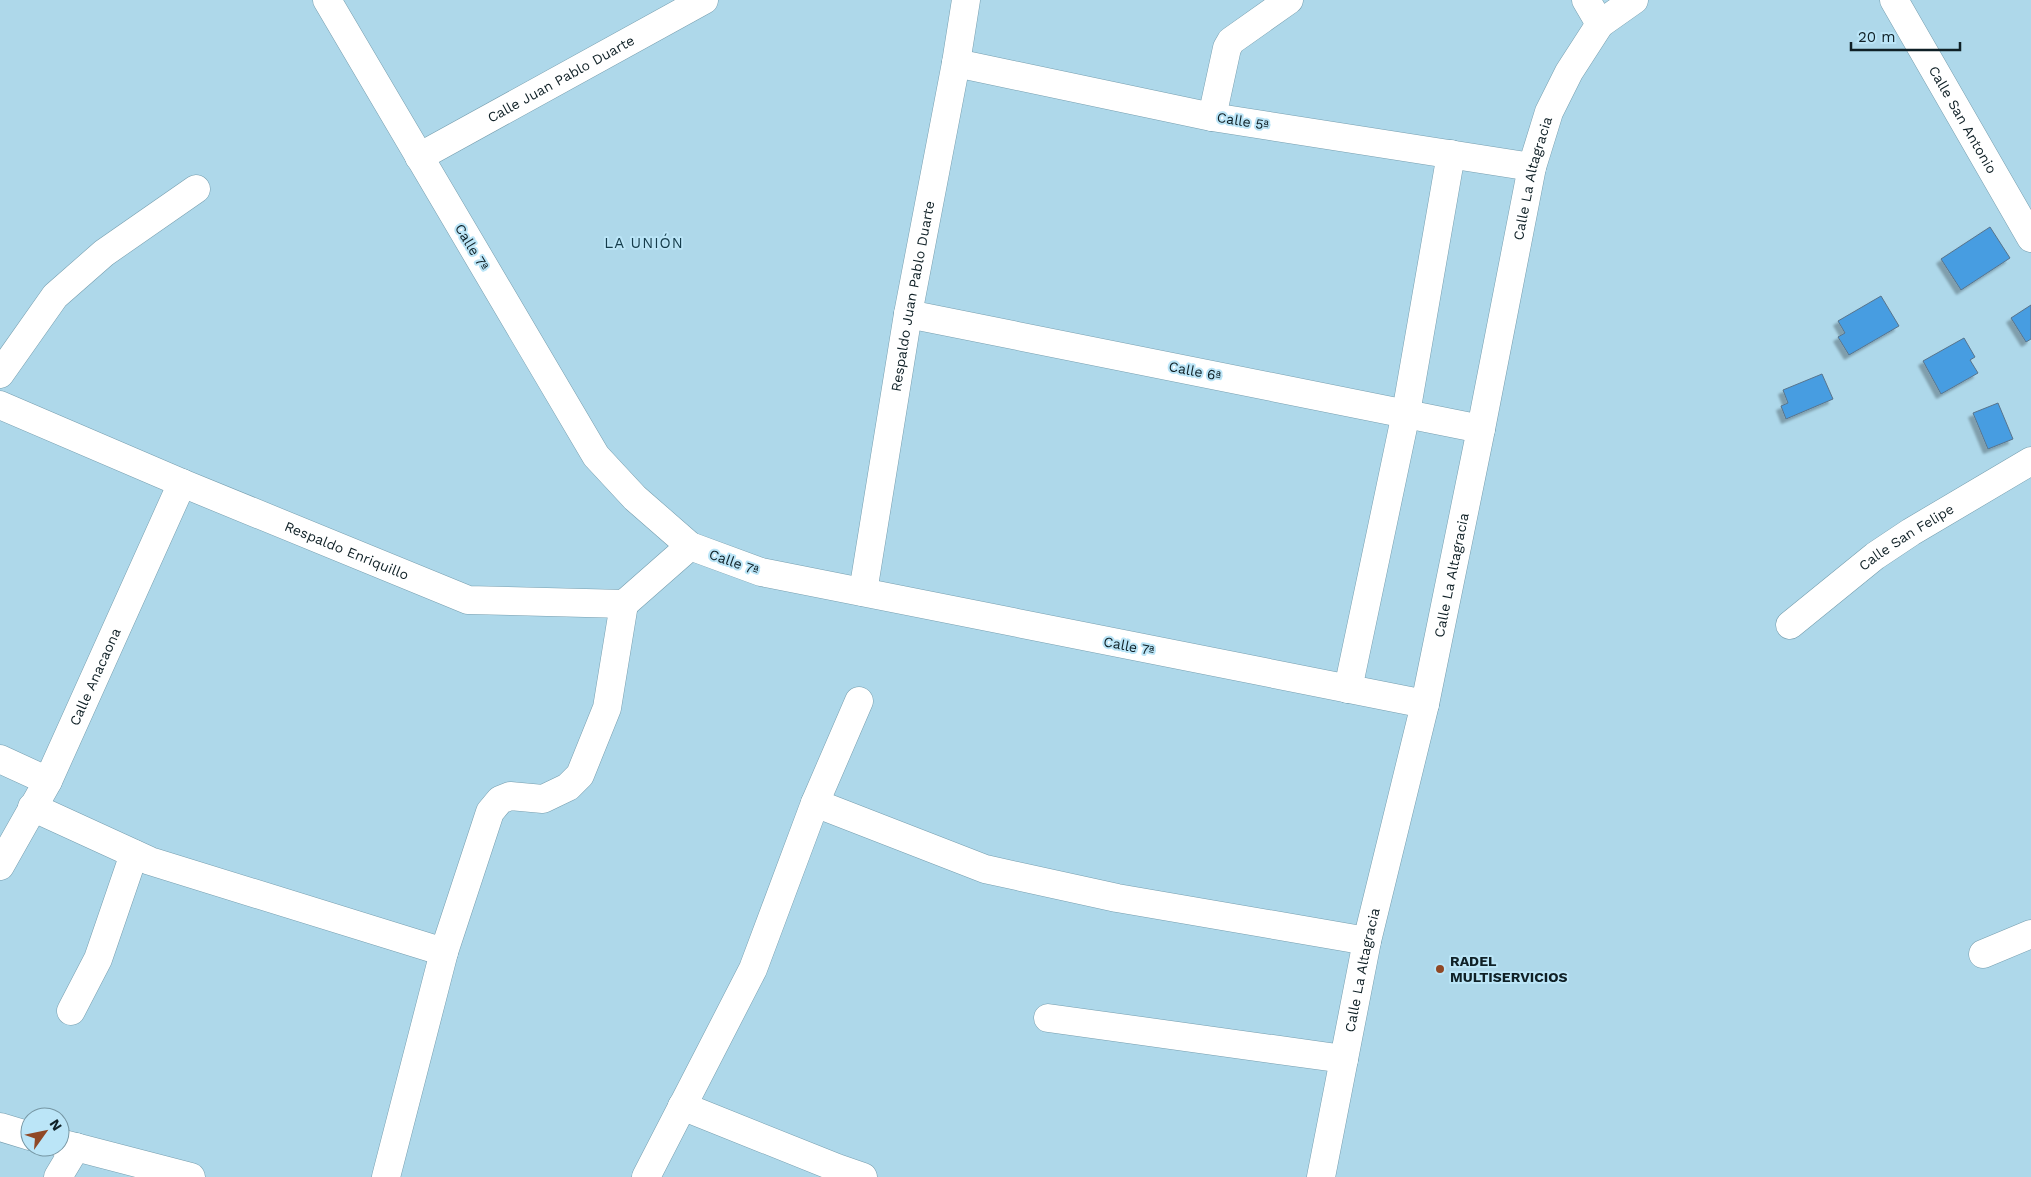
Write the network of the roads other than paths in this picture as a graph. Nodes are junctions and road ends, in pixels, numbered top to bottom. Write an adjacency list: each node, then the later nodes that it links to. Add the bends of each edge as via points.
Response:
1 (327, 0): 12 (street, Calle 7ª)
2 (704, 0): 12 (street, Calle Juan Pablo Duarte)
3 (966, 0): 9 (street, Respaldo Juan Pablo Duarte)
4 (1288, 0): 10 (street, via 1231,41)
5 (1586, 0): 8 (street)
6 (1634, 0): 8 (street, Calle La Altagracia)
7 (1894, 0): 15 (street, Calle San Antonio)
8 (1600, 24): 13 (street, Calle La Altagracia, via 1568,72 1549,112)
9 (956, 63): 10 (street, Calle 5ª); 16 (street, Respaldo Juan Pablo Duarte)
10 (1212, 117): 11 (street, Calle 5ª)
11 (1451, 154): 13 (street, Calle 5ª); 19 (street)
12 (419, 157): 23 (street, Calle 7ª, via 596,456 635,498)
13 (1532, 167): 20 (street, Calle La Altagracia)
14 (196, 189): 17 (street, via 104,253 55,296)
15 (2031, 238)
16 (908, 314): 19 (street, Calle 6ª); 24 (street, Respaldo Juan Pablo Duarte)
17 (0, 374)
18 (0, 405): 22 (street, Respaldo Enriquillo)
19 (1406, 413): 20 (street, Calle 6ª); 27 (street)
20 (1481, 429): 29 (street, Calle La Altagracia)
21 (2031, 461): 26 (street, Calle San Felipe, via 1875,556)
22 (182, 483): 25 (street, Respaldo Enriquillo, via 468,600); 31 (street, Calle Anacaona)
23 (690, 546): 24 (street, Calle 7ª, via 761,572); 25 (street)
24 (863, 592): 27 (street, Calle 7ª)
25 (624, 604): 38 (street, via 607,708 580,775 568,787 543,799 510,796 500,800 490,812)
26 (1790, 625)
27 (1348, 689): 29 (street, Calle 7ª)
28 (859, 701): 32 (street)
29 (1425, 704): 37 (street, Calle La Altagracia)
30 (0, 759): 31 (street)
31 (48, 781): 33 (street, Calle Anacaona)
32 (815, 803): 37 (street, via 984,869 1117,898); 43 (street, via 753,969)
33 (32, 807): 34 (street); 35 (street, Calle Anacaona)
34 (134, 854): 38 (street); 40 (street, via 98,959)
35 (0, 866)
36 (2031, 934): 39 (street)
37 (1367, 941): 42 (street, Calle La Altagracia)
38 (444, 952): 50 (street)
39 (1983, 954)
40 (71, 1011)
41 (1048, 1018): 42 (street)
42 (1344, 1060): 53 (street, Calle La Altagracia)
43 (682, 1106): 51 (street); 52 (street)
44 (0, 1127): 45 (street)
45 (20, 1133)
46 (70, 1146): 49 (street)
47 (64, 1157): 48 (street)
48 (58, 1177)
49 (191, 1177)
50 (386, 1177)
51 (646, 1177)
52 (863, 1177)
53 (1322, 1177)

